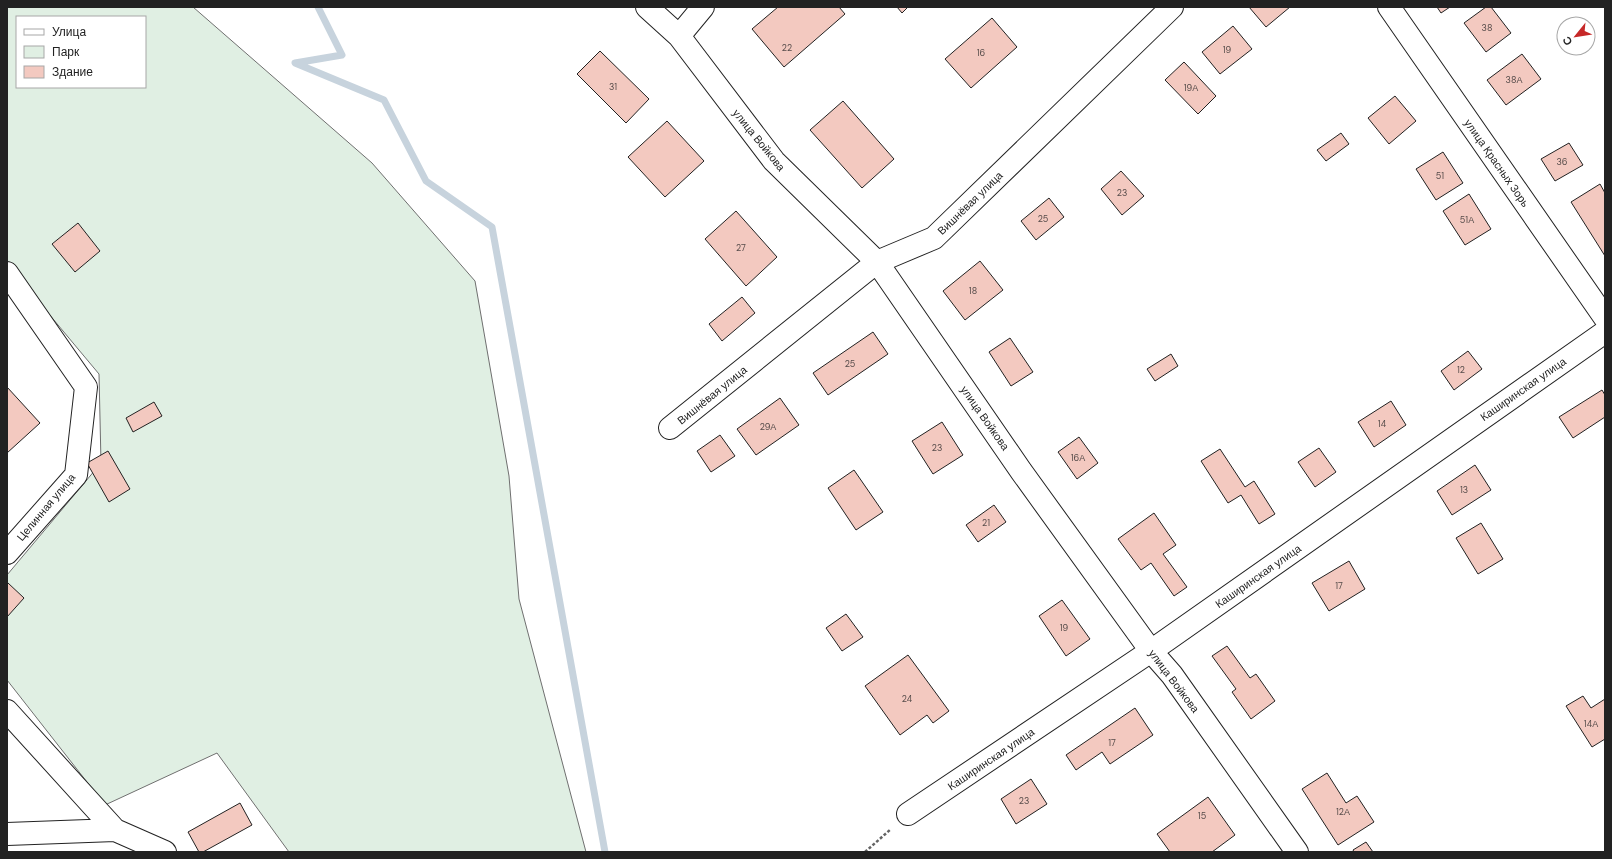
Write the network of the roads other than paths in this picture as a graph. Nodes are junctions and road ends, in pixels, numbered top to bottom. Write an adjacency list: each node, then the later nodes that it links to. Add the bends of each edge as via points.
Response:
1 (647, 7): 5 (street, улица Войкова)
2 (703, 7): 5 (street)
3 (1172, 7): 6 (street, Вишнёвая улица, via 934,238)
4 (1390, 7): 8 (street, улица Красных Зорь)
5 (679, 36): 6 (street, улица Войкова, via 774,160)
6 (876, 262): 10 (street, Вишнёвая улица); 12 (street, улица Войкова, via 1021,471)
7 (7, 273): 11 (street, Целинная улица, via 86,386 76,475)
8 (1605, 318)
9 (1605, 332): 12 (street, Каширинская улица)
10 (670, 428)
11 (7, 553)
12 (1151, 651): 14 (street, Каширинская улица); 18 (street, улица Войкова, via 1172,675)
13 (7, 711): 15 (street)
14 (908, 814)
15 (115, 830): 16 (street); 17 (street)
16 (7, 834)
17 (164, 852)
18 (1297, 852)

